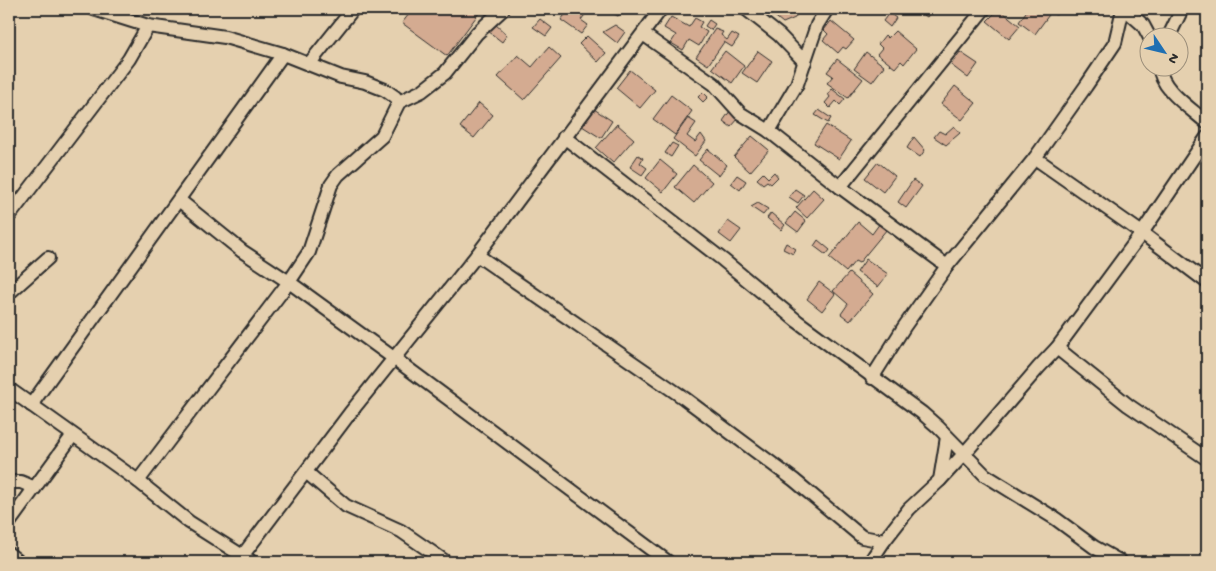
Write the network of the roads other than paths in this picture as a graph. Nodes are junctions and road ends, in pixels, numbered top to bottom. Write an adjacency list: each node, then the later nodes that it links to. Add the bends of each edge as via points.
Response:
1 (94, 9): 10 (street)
2 (353, 9): 16 (street)
3 (503, 9): 18 (street, via 477,33 445,73 422,91)
4 (661, 9): 13 (street)
5 (746, 9): 15 (street, via 779,34)
6 (826, 9): 15 (street)
7 (984, 9): 24 (street)
8 (1124, 9): 11 (street); 23 (street, via 1110,51)
9 (1182, 9): 12 (street)
10 (148, 26): 14 (street, via 225,36); 26 (street, via 129,59)
11 (1144, 28)
12 (1173, 28)
13 (643, 34): 20 (street, via 714,84 740,113); 21 (street)
14 (283, 54): 16 (street); 25 (street)
15 (805, 62): 20 (street, via 797,84)
16 (308, 64): 18 (street, via 385,90)
17 (1163, 78): 19 (street, via 1168,88)
18 (399, 102): 31 (street, via 382,136 338,174 331,185 309,252)
19 (1207, 122)
20 (769, 131): 24 (street)
21 (564, 137): 28 (street); 36 (street)
22 (1207, 137): 27 (street)
23 (1035, 158): 27 (street); 30 (street)
24 (840, 187): 30 (street)
25 (179, 200): 31 (street, via 242,251); 38 (street)
26 (10, 215)
27 (1142, 233): 32 (street); 34 (street)
28 (477, 255): 35 (street); 49 (street, via 684,398 794,480)
29 (48, 258): 33 (street)
30 (947, 266): 36 (street)
31 (290, 282): 35 (street); 45 (street)
32 (1207, 282)
33 (9, 293)
34 (1057, 348): 41 (street); 42 (street, via 1128,405)
35 (394, 359): 43 (street); 56 (street)
36 (872, 378): 40 (street, via 922,413)
37 (9, 389): 38 (street)
38 (31, 405): 39 (street)
39 (73, 435): 45 (street); 47 (street)
40 (947, 437): 41 (street); 44 (street)
41 (964, 454): 44 (street); 57 (street, via 985,475)
42 (1207, 459)
43 (306, 472): 52 (street); 55 (street, via 346,506 401,531)
44 (940, 480): 50 (street, via 909,509)
45 (138, 481): 52 (street, via 189,522)
46 (9, 482): 47 (street, via 21,482)
47 (35, 488): 48 (street)
48 (9, 523)
49 (862, 537): 50 (street); 53 (street)
50 (884, 540): 53 (street)
51 (9, 554): 54 (street)
52 (248, 559)
53 (870, 561)
54 (20, 562)
55 (446, 562)
56 (668, 562)
57 (1121, 562)

